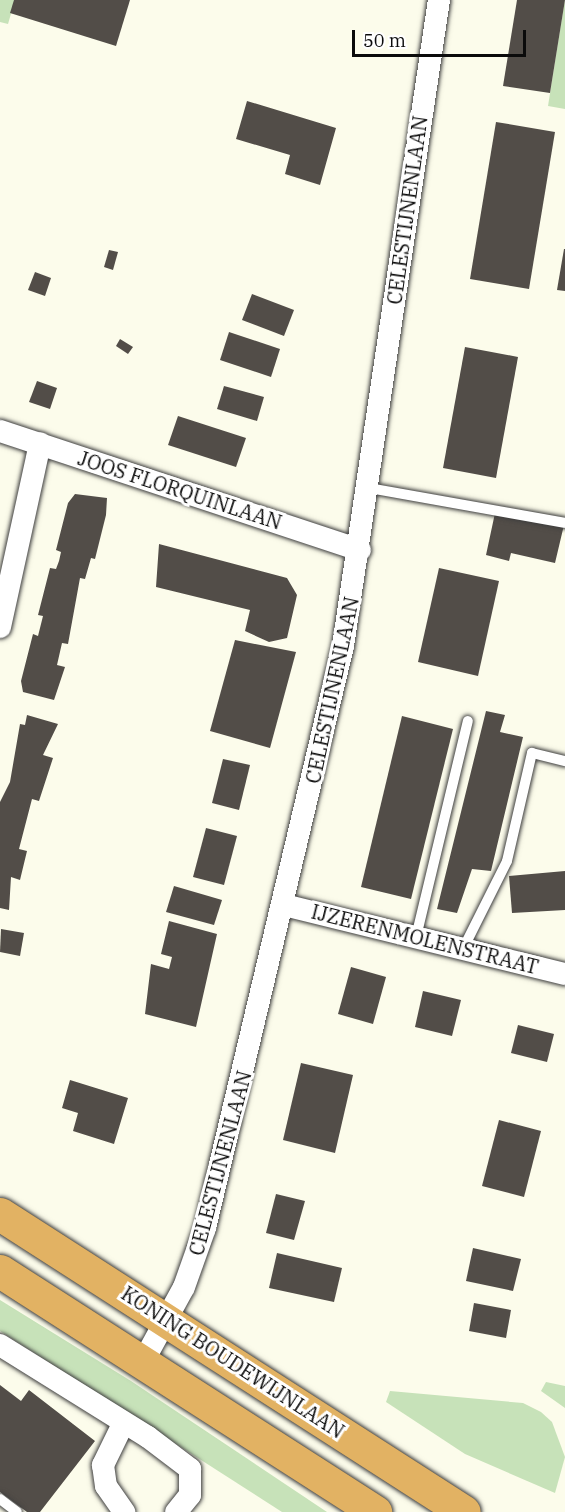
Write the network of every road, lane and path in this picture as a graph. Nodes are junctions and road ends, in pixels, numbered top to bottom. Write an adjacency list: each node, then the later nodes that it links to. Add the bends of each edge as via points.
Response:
1 (439, 0): 4 (street, CELESTIJNENLAAN)
2 (0, 431): 3 (street, JOOS FLORQUINLAAN)
3 (40, 443): 6 (street, JOOS FLORQUINLAAN); 7 (street)
4 (369, 488): 5 (lane); 6 (street, CELESTIJNENLAAN)
5 (565, 523)
6 (360, 550): 10 (street, CELESTIJNENLAAN)
7 (0, 627)
8 (468, 721): 11 (lane)
9 (565, 761): 12 (lane, via 532,753 507,861)
10 (284, 905): 11 (street, IJZERENMOLENSTRAAT); 16 (street, CELESTIJNENLAAN, via 205,1228)
11 (416, 937): 12 (street, IJZERENMOLENSTRAAT)
12 (463, 949): 13 (street, IJZERENMOLENSTRAAT)
13 (565, 974)
14 (0, 1214): 16 (highway, KONING BOUDEWIJNLAAN)
15 (0, 1270): 18 (highway)
16 (168, 1319): 18 (street, CELESTIJNENLAAN); 25 (highway, KONING BOUDEWIJNLAAN)
17 (0, 1345): 19 (street)
18 (144, 1360): 24 (highway)
19 (123, 1424): 22 (street, via 103,1465 106,1486); 23 (street, via 190,1469 190,1495)
20 (0, 1499): 21 (lane)
21 (17, 1512)
22 (124, 1512)
23 (176, 1512)
24 (375, 1512)
25 (464, 1512)

